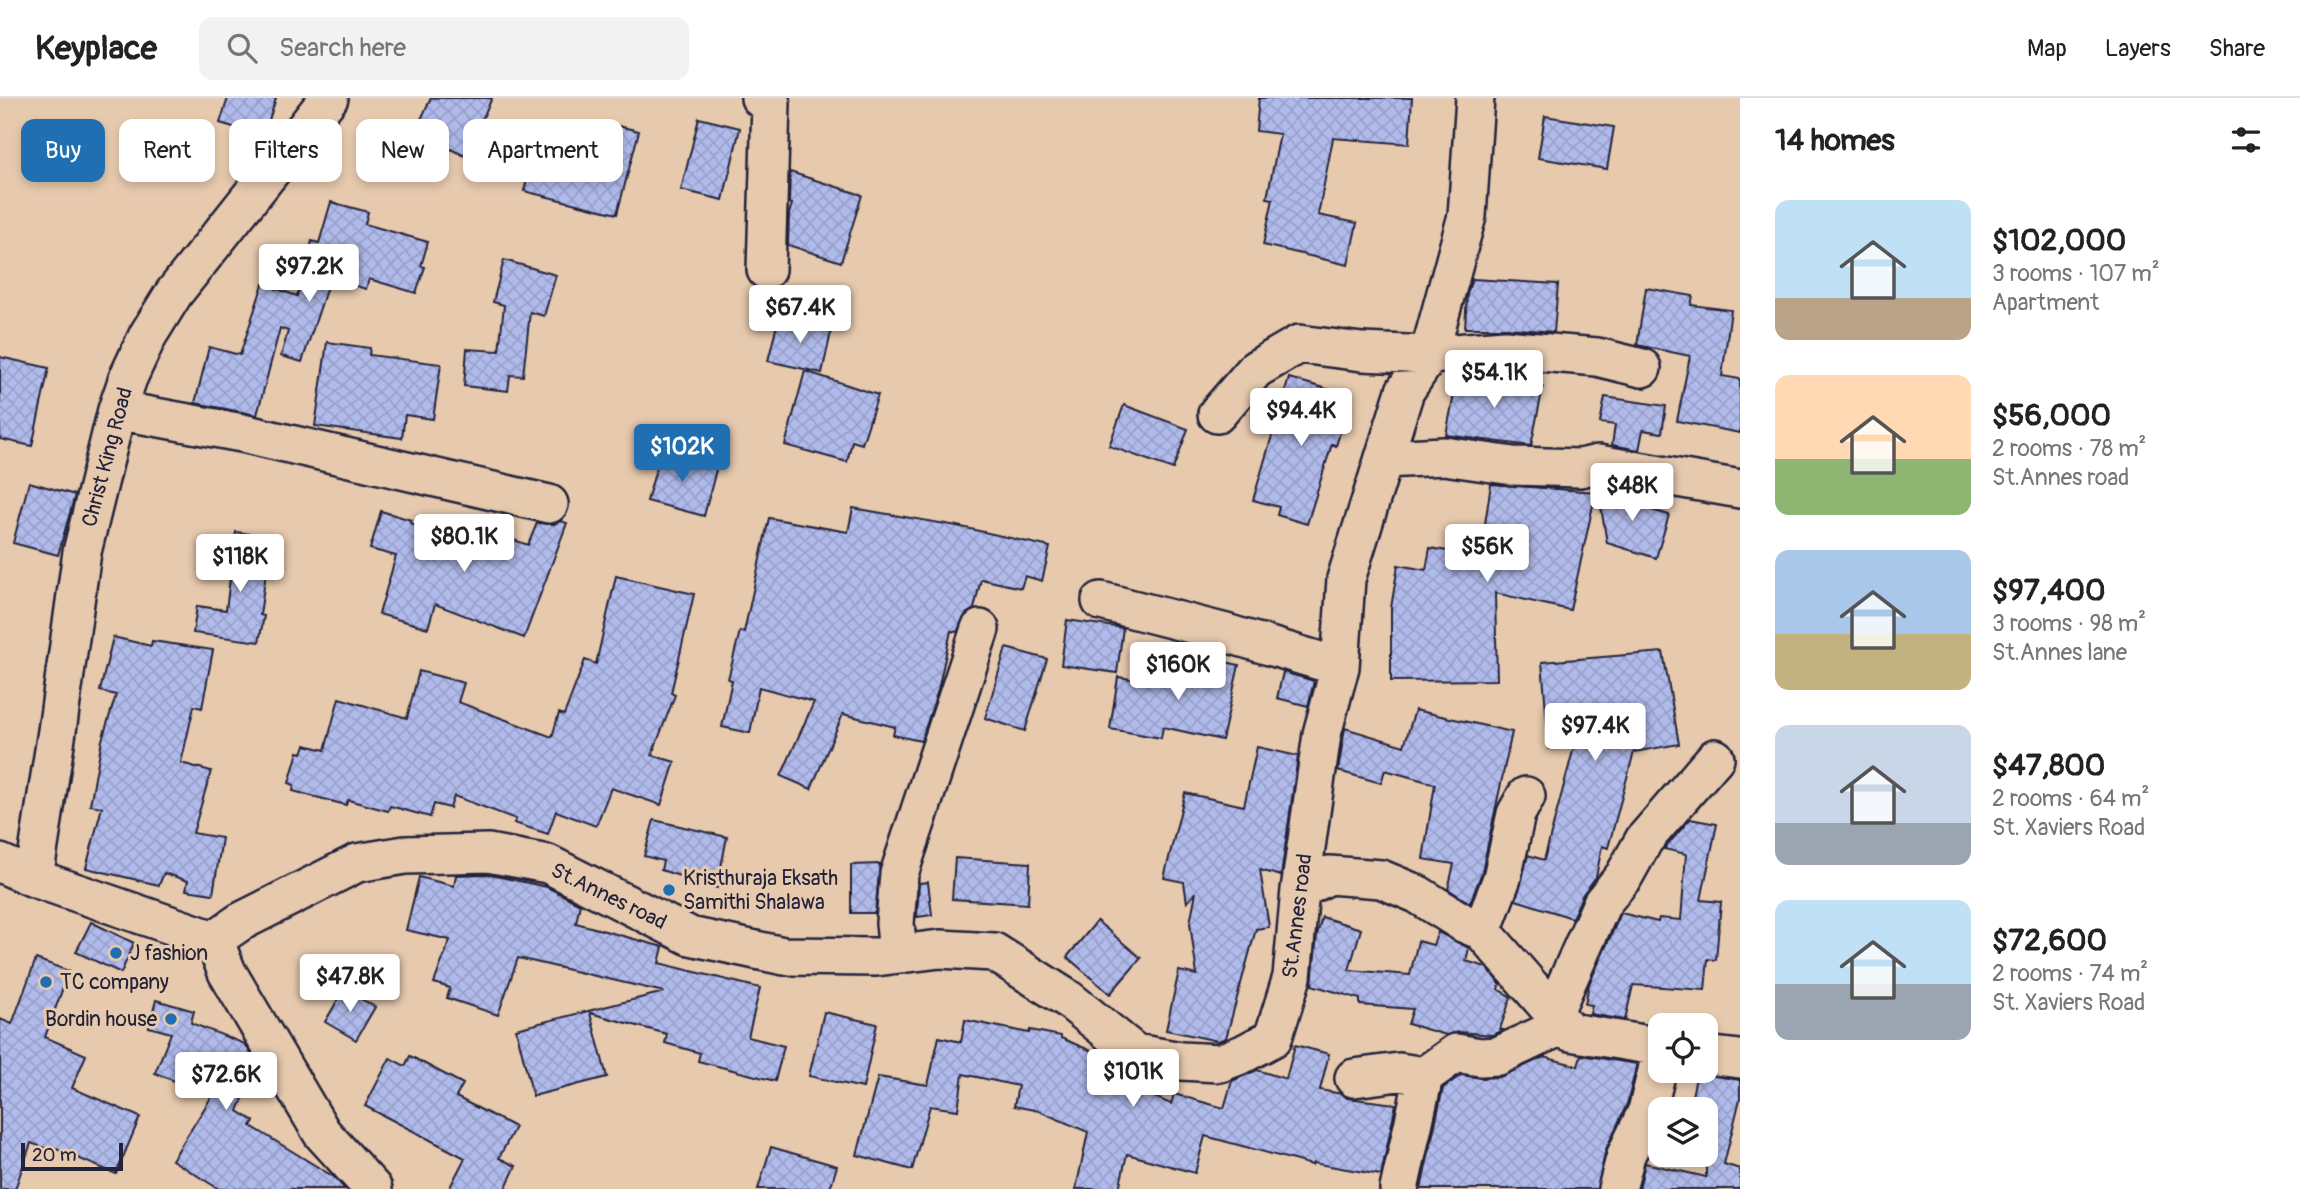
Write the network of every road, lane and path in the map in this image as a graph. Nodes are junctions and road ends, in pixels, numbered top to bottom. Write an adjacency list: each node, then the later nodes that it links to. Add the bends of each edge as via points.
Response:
1 (329, 98): 7 (street, Christ King Road, via 174,293 148,335)
2 (760, 98): 4 (street, via 771,103)
3 (1475, 98): 5 (street, St.Annes road, via 1467,216)
4 (766, 270)
5 (1429, 355): 6 (street, via 1505,349 1597,357); 8 (street, via 1299,344 1256,369); 9 (street, St.Annes road, via 1405,391)
6 (1642, 368)
7 (117, 410): 11 (street, via 242,433); 18 (street, Christ King Road, via 82,552)
8 (1217, 414)
9 (1384, 459): 10 (street, via 1444,456 1513,466 1580,468 1598,464); 14 (street, St.Annes road, via 1346,579)
10 (1740, 489)
11 (548, 504)
12 (1101, 601): 14 (street)
13 (980, 629): 22 (street, via 899,874)
14 (1340, 667): 19 (street, St.Annes road, via 1322,734)
15 (1715, 758): 23 (street, via 1644,840 1602,903 1584,940)
16 (1526, 796): 20 (street, via 1516,814 1502,878)
17 (0, 863): 18 (street)
18 (34, 878): 21 (street)
19 (1300, 890): 20 (street, via 1329,875 1381,879); 22 (street, St.Annes road, via 1292,977 1273,1038 1220,1063 1135,1053 1068,999 995,952 940,949)
20 (1482, 931): 23 (street)
21 (214, 940): 22 (street, St.Annes road, via 357,863 405,855 488,853 548,864 690,936 784,956); 30 (street, via 226,972 321,1133)
22 (898, 954)
23 (1558, 1020): 24 (street, via 1570,1032); 27 (street, via 1498,1056 1456,1053)
24 (1648, 1045)
25 (1718, 1056): 26 (street)
26 (1740, 1059)
27 (1424, 1076): 28 (street, via 1399,1072); 31 (street)
28 (1354, 1078)
29 (1654, 1083): 32 (street)
30 (373, 1189)
31 (1399, 1189)
32 (1617, 1189)

